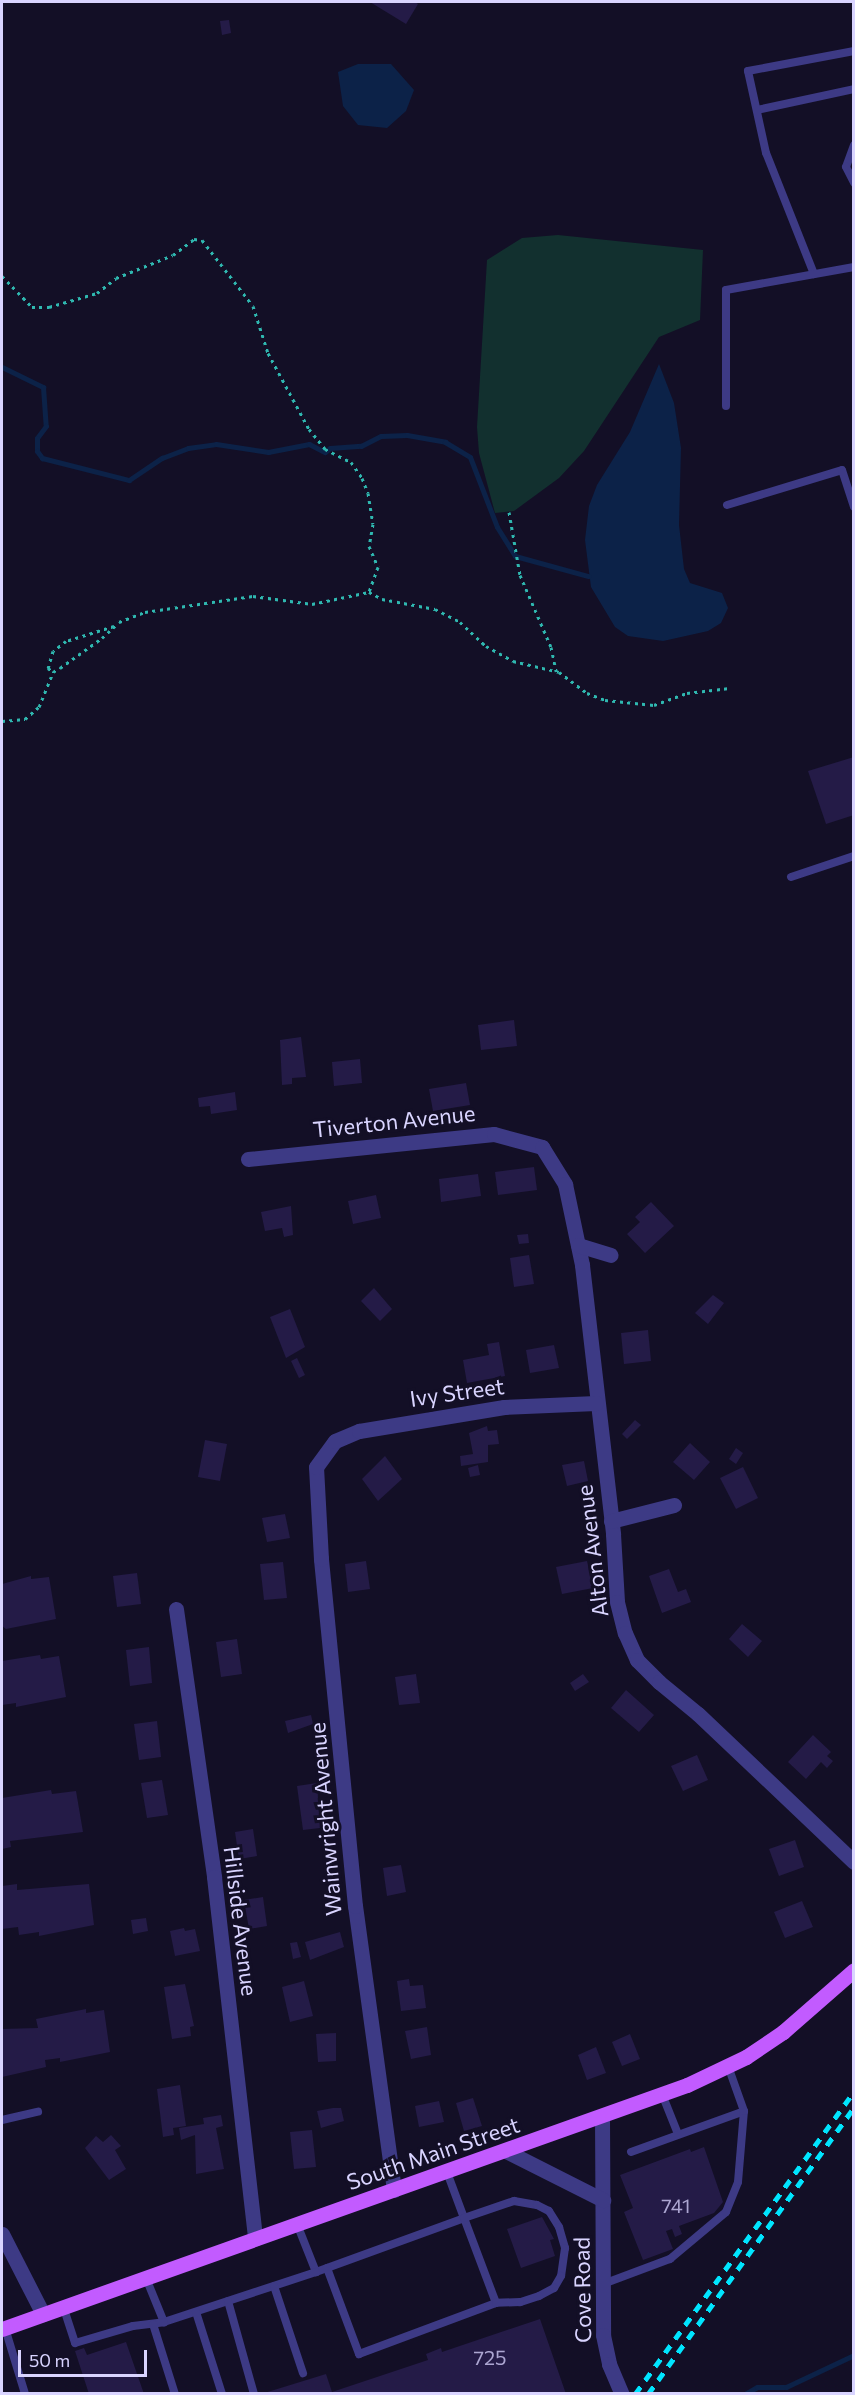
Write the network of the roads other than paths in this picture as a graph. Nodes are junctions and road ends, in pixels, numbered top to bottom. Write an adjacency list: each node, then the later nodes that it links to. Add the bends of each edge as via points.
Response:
1 (854, 51): 3 (lane, via 748,71)
2 (854, 89): 3 (lane)
3 (757, 110): 7 (lane, via 766,153)
4 (854, 145): 5 (lane, via 846,167)
5 (854, 183)
6 (854, 267): 7 (lane)
7 (814, 274): 8 (lane, via 726,290)
8 (726, 406)
9 (727, 505): 10 (lane, via 842,470)
10 (854, 507)
11 (854, 856): 12 (lane)
12 (791, 877)
13 (542, 1147): 14 (street, Tiverton Avenue, via 494,1134); 15 (street, Alton Avenue, via 565,1184)
14 (248, 1159)
15 (578, 1245): 16 (street); 17 (street, Alton Avenue)
16 (610, 1255)
17 (596, 1403): 18 (street, Ivy Street, via 519,1405 436,1417 359,1431); 20 (street, Alton Avenue)
18 (329, 1446): 34 (street, Wainwright Avenue, via 321,1456 316,1474 321,1559 344,1756 355,1906)
19 (674, 1505): 20 (street)
20 (611, 1521): 22 (street, Alton Avenue, via 617,1602 637,1659)
21 (177, 1609): 39 (street, Hillside Avenue, via 214,1877)
22 (854, 1862)
23 (854, 1970): 24 (main road, South Main Street, via 783,2032)
24 (728, 2066): 25 (main road, South Main Street); 26 (lane)
25 (662, 2094): 28 (main road, South Main Street); 30 (lane)
26 (744, 2111): 30 (lane); 43 (lane, via 738,2182 726,2212 670,2259)
27 (38, 2112): 29 (lane)
28 (602, 2117): 31 (main road, South Main Street); 35 (street, Cove Road)
29 (2, 2120)
30 (678, 2134): 32 (lane)
31 (506, 2151): 33 (main road, South Main Street); 35 (street)
32 (631, 2152)
33 (447, 2172): 34 (main road, South Main Street); 36 (lane)
34 (394, 2190): 37 (main road, South Main Street)
35 (603, 2200): 43 (street, Cove Road)
36 (464, 2218): 40 (lane); 46 (lane); 46 (lane, via 501,2204 526,2201 549,2211 559,2227 566,2264 554,2288 520,2302)
37 (297, 2224): 39 (main road, South Main Street); 41 (lane)
38 (2, 2234): 49 (street)
39 (255, 2240): 42 (main road, South Main Street)
40 (327, 2268): 41 (lane); 46 (lane, via 359,2354)
41 (316, 2272): 44 (lane)
42 (146, 2278): 47 (main road, South Main Street); 50 (lane)
43 (603, 2284): 58 (street, Cove Road, via 603,2335)
44 (274, 2286): 45 (lane); 53 (lane)
45 (228, 2301): 48 (lane); 57 (lane)
46 (496, 2302)
47 (63, 2306): 49 (main road, South Main Street); 51 (lane, via 75,2343)
48 (196, 2312): 50 (lane); 56 (lane)
49 (43, 2314): 52 (main road, South Main Street)
50 (164, 2322): 51 (lane)
51 (153, 2324): 55 (lane)
52 (3, 2329): 54 (lane)
53 (303, 2373)
54 (26, 2394)
55 (175, 2394)
56 (222, 2394)
57 (254, 2394)
58 (622, 2394)

